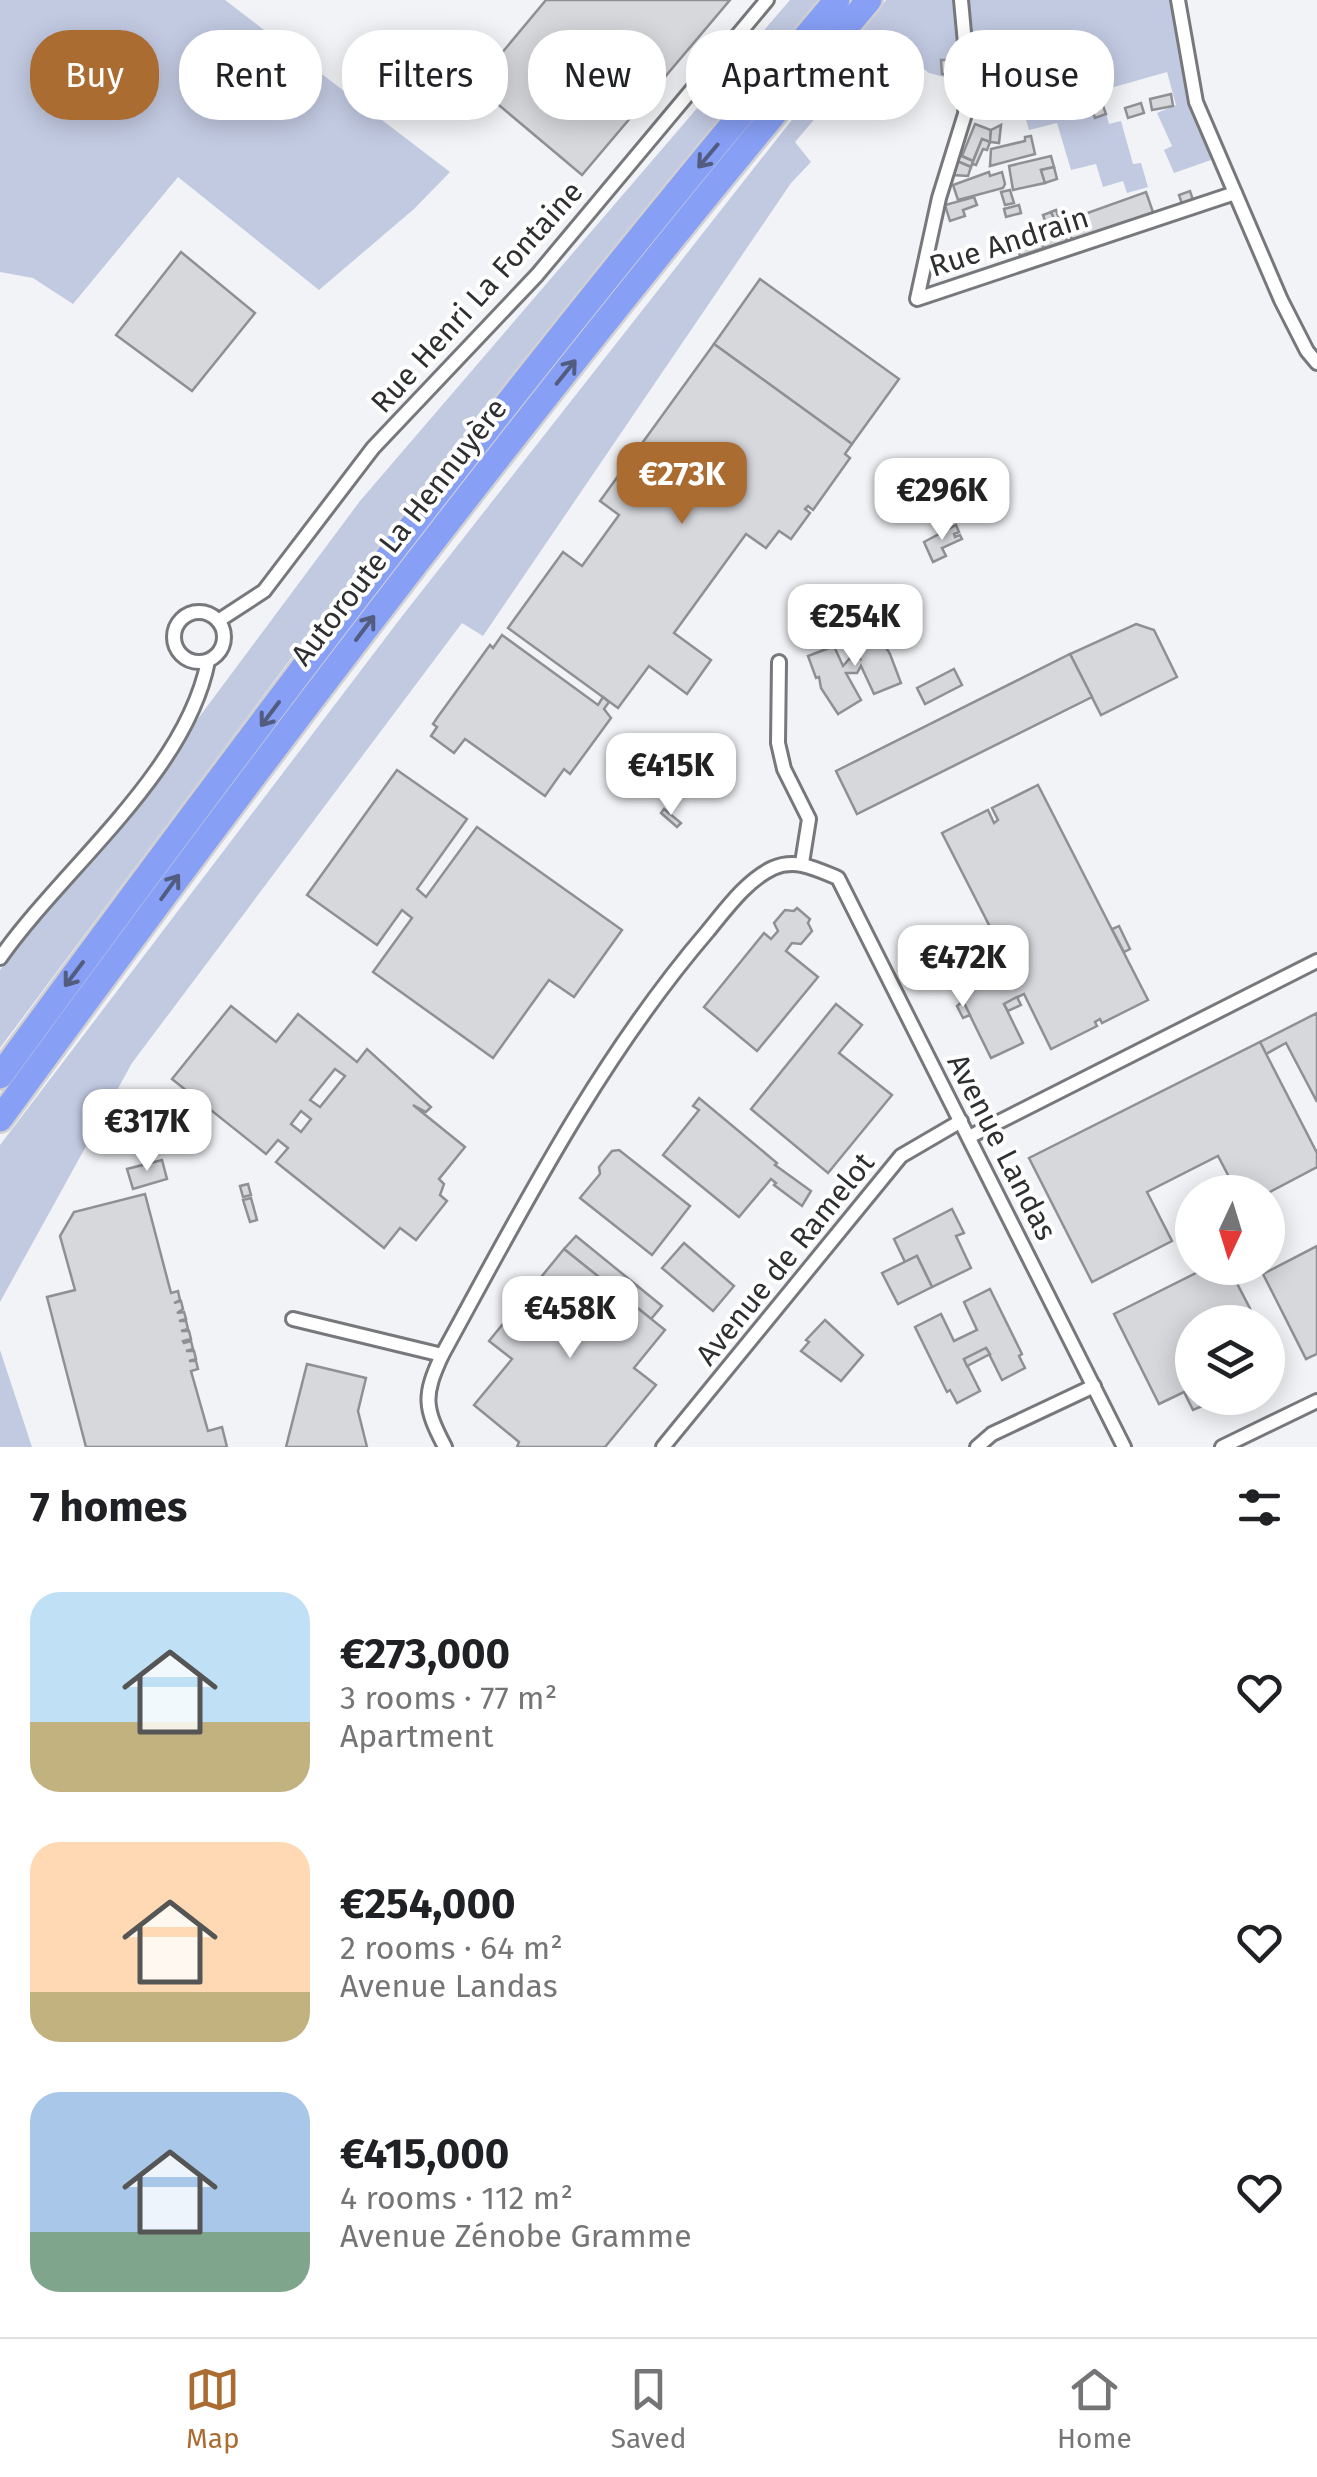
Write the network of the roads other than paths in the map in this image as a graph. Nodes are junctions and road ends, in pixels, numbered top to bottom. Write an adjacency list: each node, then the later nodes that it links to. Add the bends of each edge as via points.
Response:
1 (767, 0): 8 (street, Rue Henri La Fontaine, via 537,275 374,448 264,591)
2 (838, 0): 14 (highway, Autoroute La Hennuyère, one-way to 14, via 437,492)
3 (869, 0): 15 (highway, Autoroute La Hennuyère, one-way to 3, via 457,507)
4 (961, 0): 6 (street, Rue Andrain, via 964,114 918,299)
5 (1178, 0): 6 (street, via 1196,102)
6 (1235, 193): 7 (street, via 1281,300)
7 (1317, 362)
8 (218, 621): 9 (street, via 224,640); 9 (street, Rue Henri La Fontaine, via 190,614 175,632 180,654)
9 (208, 661): 12 (street, via 187,724 150,780)
10 (779, 662): 11 (street, via 778,743 809,819)
11 (802, 863): 16 (street, Avenue Landas, via 838,878); 19 (street, via 758,876 664,982 583,1104)
12 (0, 958)
13 (1317, 962): 17 (street)
14 (0, 1076)
15 (0, 1118)
16 (962, 1121): 17 (street, Avenue Landas); 23 (street, Avenue de Ramelot, via 901,1156)
17 (969, 1137): 20 (street, Avenue Landas)
18 (293, 1319): 19 (street)
19 (442, 1354): 22 (street, via 427,1387 428,1414)
20 (1094, 1386): 24 (street); 25 (street, Avenue Landas)
21 (1317, 1402): 26 (street)
22 (445, 1447)
23 (663, 1447)
24 (977, 1447)
25 (1124, 1447)
26 (1222, 1447)

